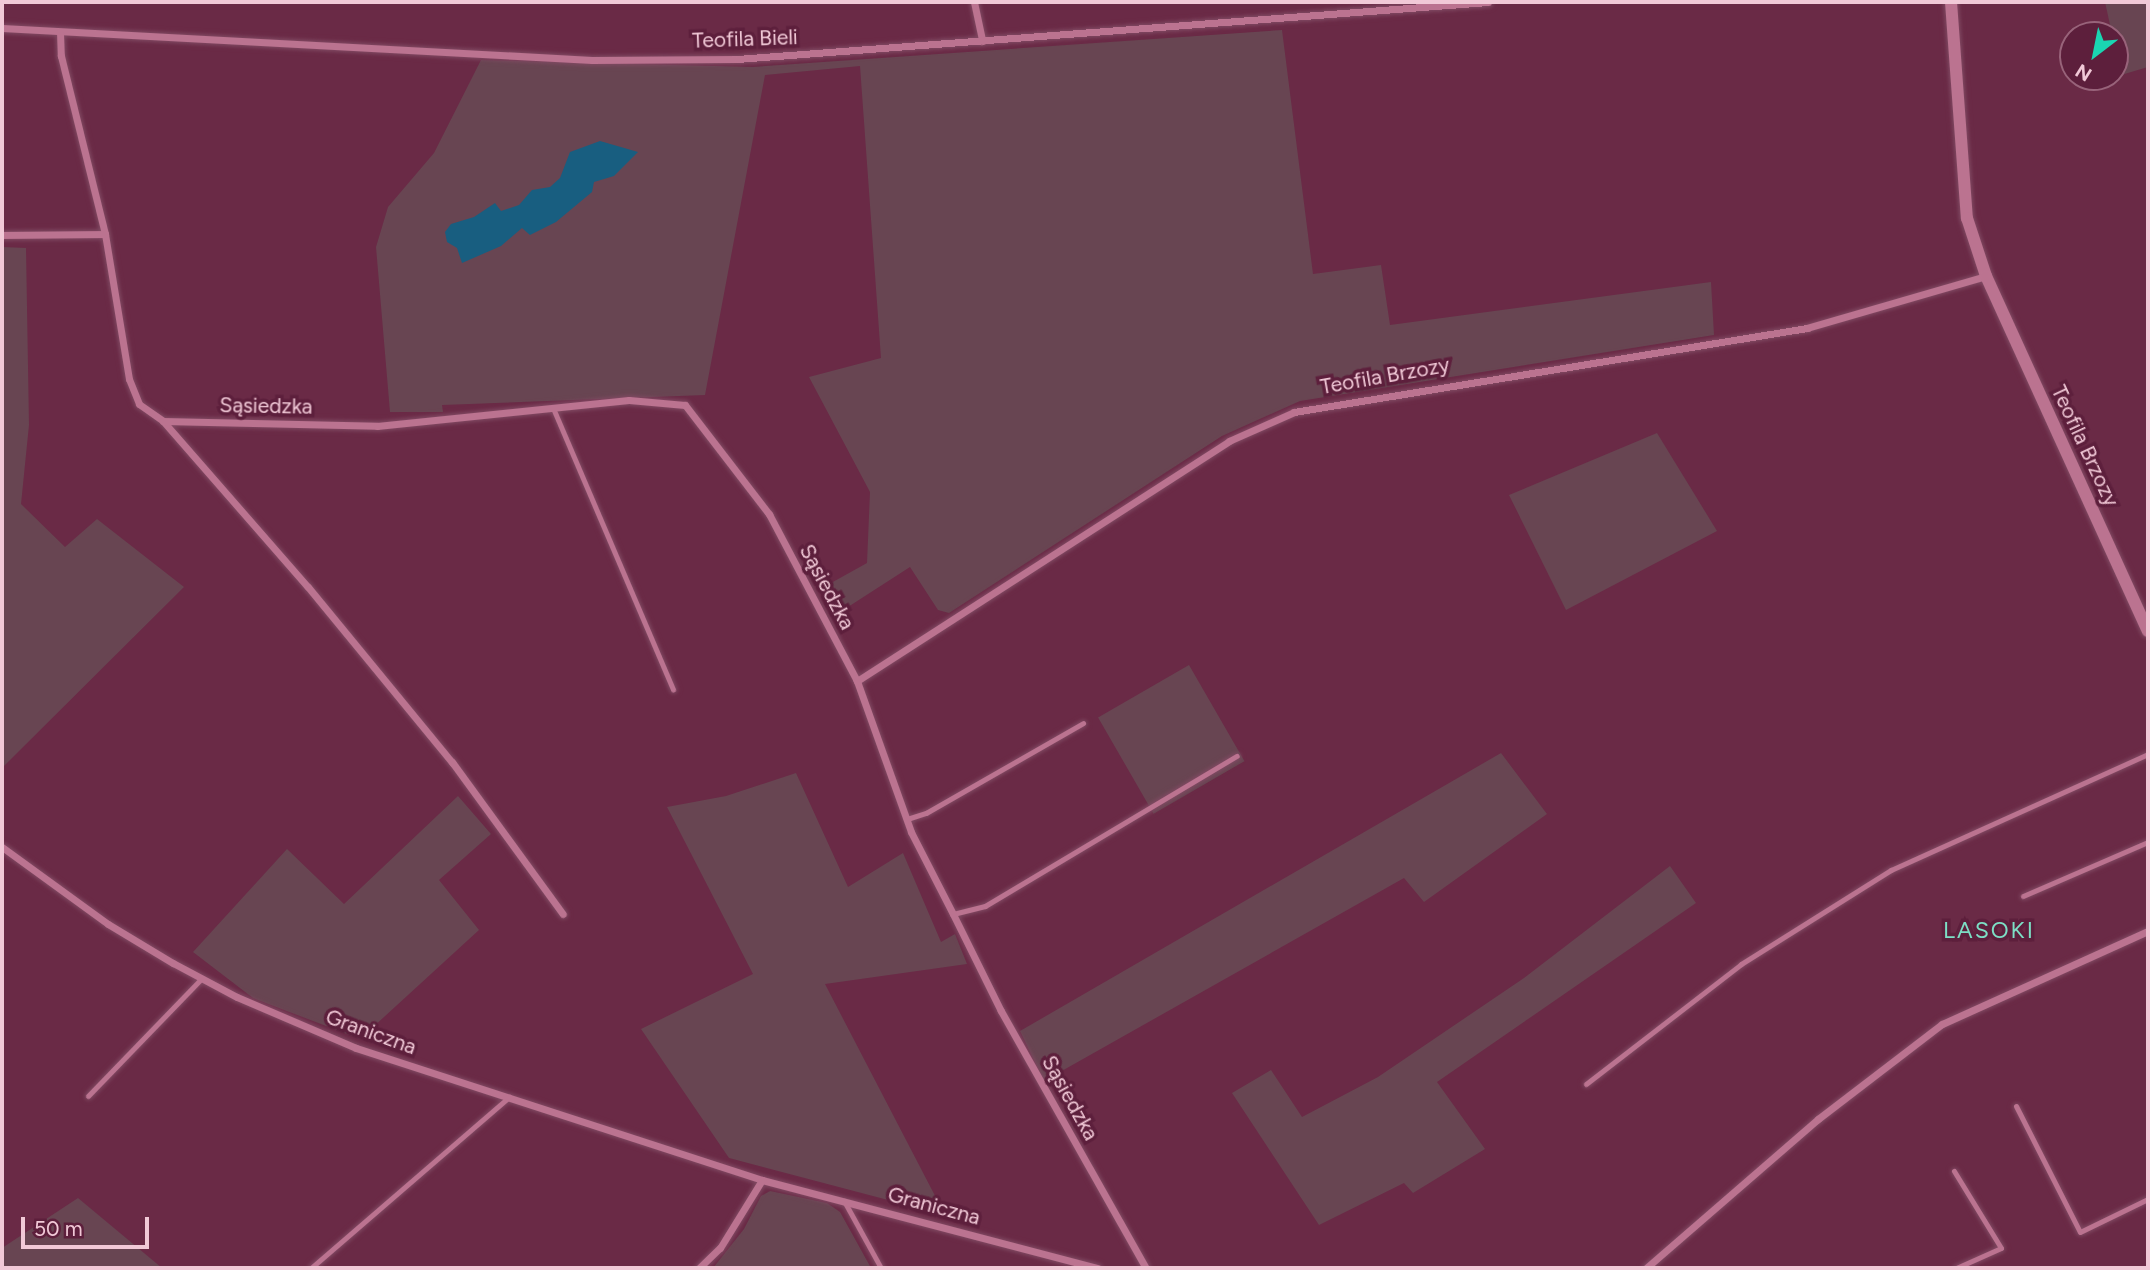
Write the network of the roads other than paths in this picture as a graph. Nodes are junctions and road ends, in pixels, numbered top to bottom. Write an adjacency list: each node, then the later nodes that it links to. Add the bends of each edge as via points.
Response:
1 (974, 2): 6 (street)
2 (1488, 2): 6 (street, Teofila Bieli)
3 (1951, 2): 9 (street, Teofila Brzozy, via 1968,218)
4 (2, 29): 5 (street, Teofila Bieli)
5 (60, 32): 6 (street, Teofila Bieli, via 593,60 737,59); 7 (street, via 61,56)
6 (982, 41)
7 (105, 234): 8 (street); 11 (street, via 129,379 139,404)
8 (2, 235)
9 (1986, 276): 12 (street, Teofila Brzozy); 13 (street, Teofila Brzozy, via 1807,328 1294,412 1229,441)
10 (553, 408): 11 (street, Sąsiedzka, via 377,426); 13 (street, Sąsiedzka, via 629,400 685,405 769,514); 14 (lane)
11 (163, 421): 22 (street, via 452,762)
12 (2148, 631)
13 (857, 681): 18 (street, Sąsiedzka)
14 (673, 691)
15 (1083, 723): 18 (lane, via 926,813)
16 (2148, 754): 26 (lane, via 1891,870 1741,964)
17 (1237, 756): 23 (lane, via 985,906)
18 (907, 819): 23 (street, Sąsiedzka)
19 (2148, 842): 21 (lane)
20 (2, 847): 25 (street, Graniczna, via 108,924)
21 (2022, 896)
22 (562, 914)
23 (953, 914): 38 (street, Sąsiedzka, via 1001,1010)
24 (2148, 930): 39 (street, via 1942,1024 1818,1119)
25 (201, 978): 27 (lane); 28 (street, Graniczna, via 356,1048)
26 (1586, 1084)
27 (88, 1096)
28 (509, 1097): 31 (street, Graniczna); 34 (lane)
29 (2016, 1106): 32 (lane, via 2080,1231)
30 (1954, 1171): 40 (lane, via 2001,1248)
31 (762, 1180): 33 (street, Graniczna); 35 (street, via 720,1248)
32 (2148, 1199)
33 (844, 1201): 36 (lane); 37 (street, Graniczna)
34 (311, 1268)
35 (699, 1268)
36 (881, 1268)
37 (1098, 1268)
38 (1146, 1268)
39 (1646, 1268)
40 (1956, 1268)

